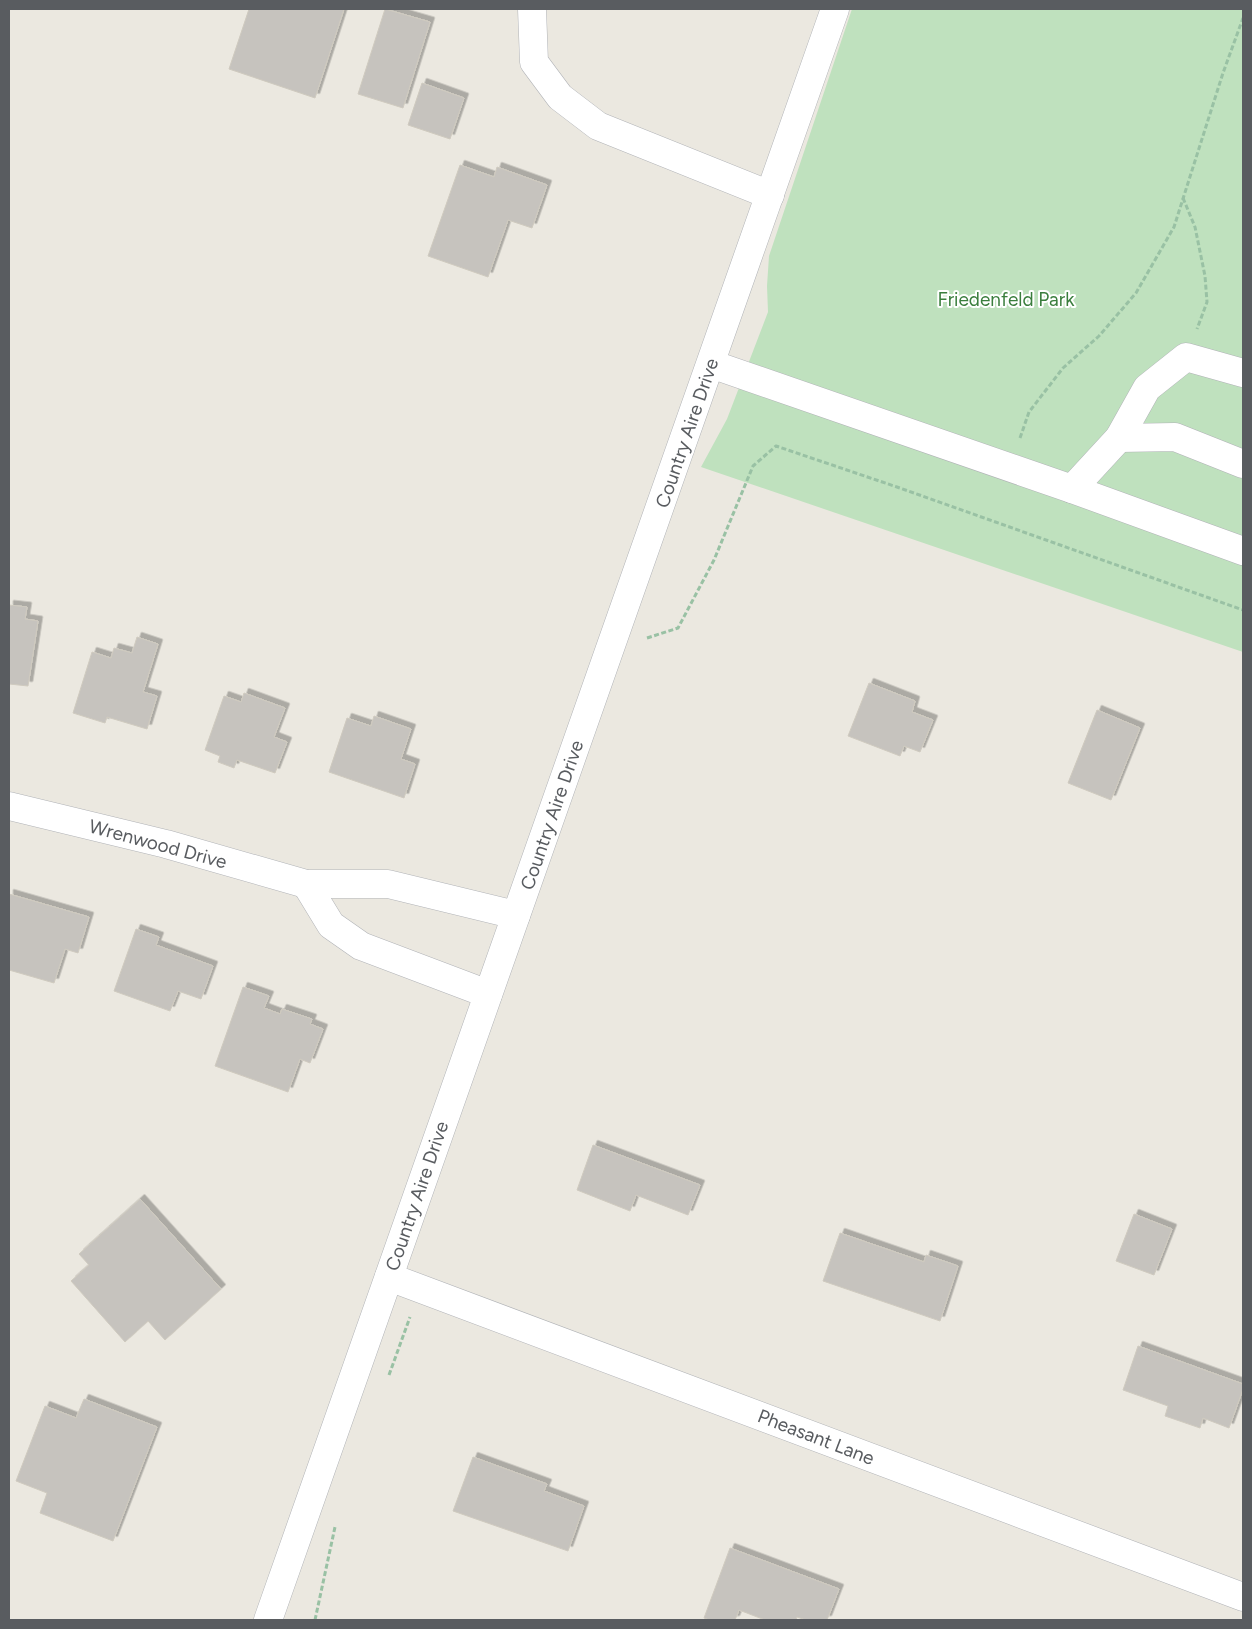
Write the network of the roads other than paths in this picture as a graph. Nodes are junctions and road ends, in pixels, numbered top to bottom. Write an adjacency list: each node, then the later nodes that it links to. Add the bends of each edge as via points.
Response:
1 (532, 9): 3 (street, via 534,62 560,97 598,126)
2 (836, 9): 3 (street, Country Aire Drive)
3 (770, 195): 4 (street, Country Aire Drive)
4 (711, 364): 8 (street); 12 (street, Country Aire Drive)
5 (1243, 373): 6 (street, via 1186,358 1147,388)
6 (1119, 438): 7 (street, via 1175,437); 8 (street)
7 (1243, 464)
8 (1072, 489): 9 (street)
9 (1243, 551)
10 (9, 806): 11 (street, Wrenwood Drive, via 166,844)
11 (306, 884): 12 (street, Wrenwood Drive, via 388,884); 13 (street, via 331,925 361,946)
12 (516, 915): 13 (street, Country Aire Drive)
13 (488, 994): 14 (street, Country Aire Drive)
14 (389, 1277): 15 (street, Pheasant Lane); 16 (street, Country Aire Drive)
15 (1243, 1597)
16 (268, 1620)

